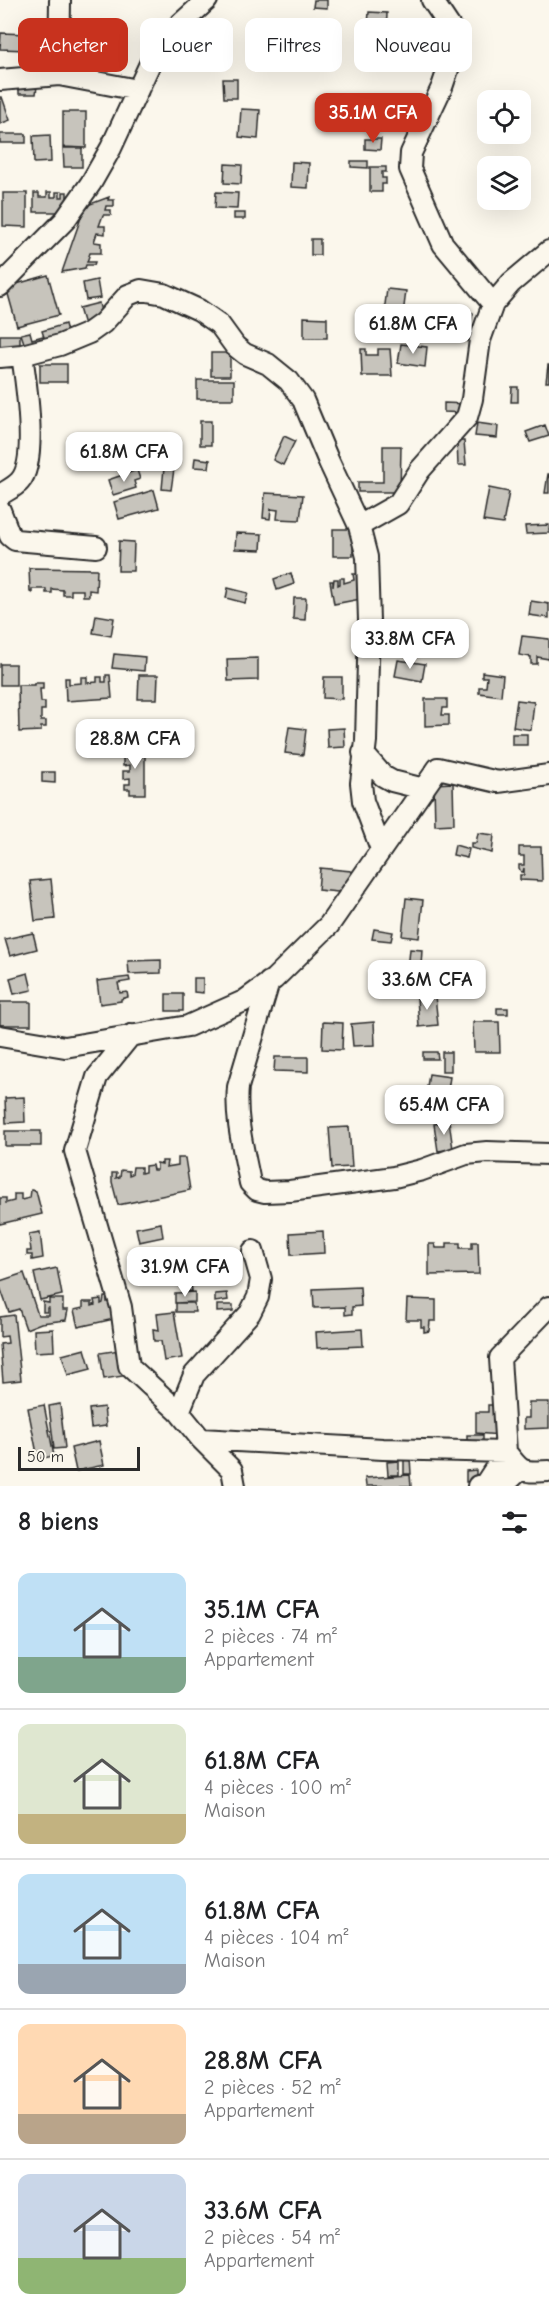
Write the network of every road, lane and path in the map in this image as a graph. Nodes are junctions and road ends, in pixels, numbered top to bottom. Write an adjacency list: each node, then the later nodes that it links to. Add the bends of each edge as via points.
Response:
1 (60, 0): 4 (street)
2 (207, 0): 6 (street, via 165,38)
3 (432, 0): 9 (street, via 454,33 455,49 411,153 410,169 443,244)
4 (59, 75): 5 (street); 6 (street)
5 (0, 80)
6 (138, 90): 8 (street, via 111,148 65,220)
7 (549, 251): 9 (street)
8 (0, 286)
9 (493, 304): 14 (street, via 480,340 467,417 420,470 398,504)
10 (22, 355): 11 (street); 12 (street, via 29,402 26,470 20,481); 14 (street, via 89,333 128,295 141,290 164,294 199,310 219,324 244,354 268,364 289,381 303,400)
11 (0, 357)
12 (0, 495)
13 (0, 510): 15 (street, via 15,540)
14 (359, 526): 16 (street, via 367,557 369,621)
15 (96, 547)
16 (363, 753): 18 (street, via 383,776); 19 (street, via 363,801)
17 (549, 775): 18 (street, via 498,782 438,768)
18 (424, 789): 19 (street)
19 (381, 849): 20 (street, via 329,925)
20 (269, 982): 21 (street, via 244,1001 188,1026); 23 (street, via 236,1102 250,1183 257,1190 290,1191 394,1177 466,1154)
21 (131, 1035): 22 (street, via 65,1047); 26 (street, via 97,1077 75,1151 121,1307 129,1366)
22 (0, 1036)
23 (549, 1154)
24 (252, 1251): 26 (street, via 261,1279 258,1297 250,1313 194,1375)
25 (549, 1307): 28 (street, via 500,1358)
26 (179, 1412): 27 (street)
27 (201, 1439): 28 (street); 32 (street, via 232,1470)
28 (506, 1452): 29 (street); 31 (street)
29 (520, 1470): 30 (street); 31 (street, via 507,1482)
30 (549, 1471)
31 (481, 1485)
32 (235, 1486)

